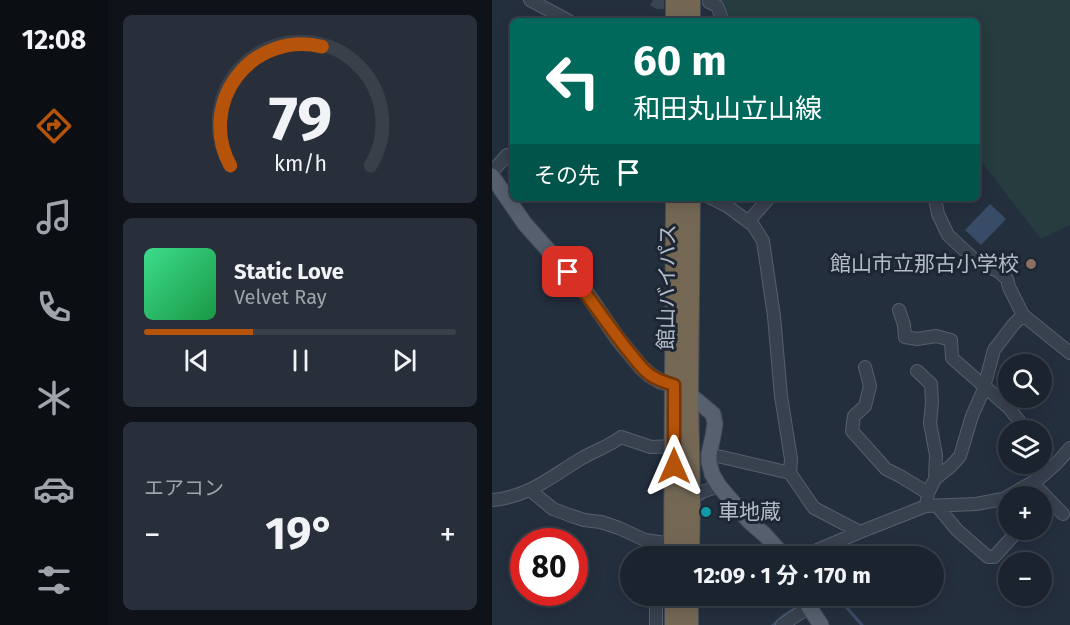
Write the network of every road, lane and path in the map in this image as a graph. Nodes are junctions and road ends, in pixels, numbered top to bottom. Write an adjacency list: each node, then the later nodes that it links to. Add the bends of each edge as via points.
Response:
1 (530, 0): 5 (street)
2 (675, 0): 6 (highway)
3 (691, 0): 7 (highway)
4 (709, 2): 8 (street, via 717,6)
5 (563, 18)
6 (675, 18)
7 (691, 18)
8 (722, 18)
9 (510, 155): 10 (street)
10 (492, 174): 23 (main road, via 525,224 578,283 642,368)
11 (675, 201): 23 (highway, 館山バイパス)
12 (691, 201): 23 (highway, 館山バイパス)
13 (717, 201): 16 (street)
14 (766, 201): 16 (street)
15 (935, 201): 18 (street, via 948,235 978,263 1006,279)
16 (748, 222): 28 (street, via 764,241)
17 (899, 310): 22 (street, via 905,337 936,336 951,340 952,358)
18 (1023, 315): 19 (street); 22 (street, via 994,350)
19 (1070, 353)
20 (865, 367): 34 (street, via 870,386 865,406 854,417 852,431 886,469)
21 (917, 371): 30 (street, via 931,384)
22 (984, 387): 24 (street); 30 (street, via 960,456)
23 (681, 389): 25 (highway, 館山バイパス); 27 (main road, via 712,414 715,424); 35 (highway, 館山バイパス)
24 (1018, 420)
25 (674, 446): 33 (street, via 651,447 621,437); 42 (highway, 館山バイパス)
26 (1070, 448): 31 (street)
27 (709, 454): 28 (street); 32 (main road, via 712,474)
28 (790, 473): 39 (street, via 814,508)
29 (1034, 474): 31 (street)
30 (935, 479): 34 (street)
31 (1036, 480): 37 (street, via 1003,499); 38 (street)
32 (719, 486): 35 (street); 44 (main road)
33 (530, 490): 36 (street); 41 (street, via 553,509 619,528)
34 (928, 493): 37 (street)
35 (691, 499): 43 (highway, 館山バイパス)
36 (492, 500)
37 (932, 506): 39 (street); 40 (street, via 988,557 994,557)
38 (1063, 514)
39 (860, 532): 45 (street)
40 (1010, 540)
41 (662, 546)
42 (674, 546)
43 (690, 546)
44 (775, 546)
45 (827, 546)
46 (662, 606): 51 (street)
47 (668, 606): 52 (highway)
48 (690, 606): 53 (highway)
49 (801, 606): 54 (street)
50 (809, 606): 55 (main road)
51 (656, 625)
52 (674, 625)
53 (689, 625)
54 (782, 625)
55 (820, 625)

